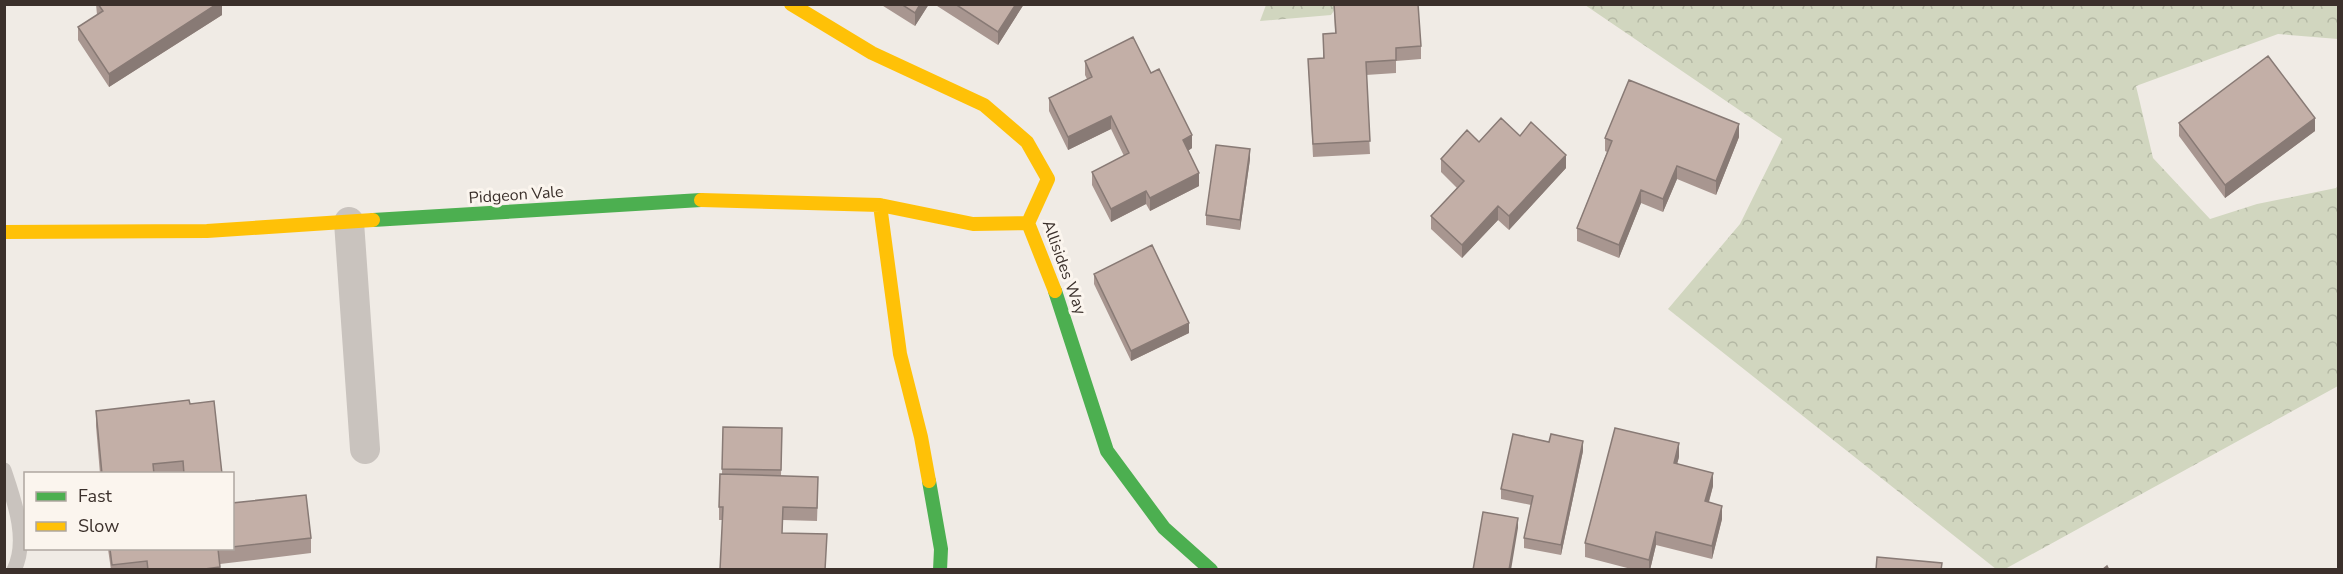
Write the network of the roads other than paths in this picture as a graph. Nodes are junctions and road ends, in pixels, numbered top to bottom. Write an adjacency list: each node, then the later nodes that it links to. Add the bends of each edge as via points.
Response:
1 (791, 4): 4 (street, Allisides Way, via 872,53 984,105 1027,142 1048,179)
2 (880, 205): 3 (street, Pidgeon Vale, via 684,200); 4 (street, Pidgeon Vale, via 973,224); 9 (street, via 900,354 921,437 941,549)
3 (349, 222): 5 (street, Pidgeon Vale, via 207,231); 6 (street)
4 (1028, 223): 10 (street, Allisides Way, via 1064,314 1107,451 1164,528)
5 (4, 232)
6 (365, 449)
7 (4, 470): 8 (lane, via 20,515 19,561)
8 (14, 570)
9 (940, 570)
10 (1211, 570)

